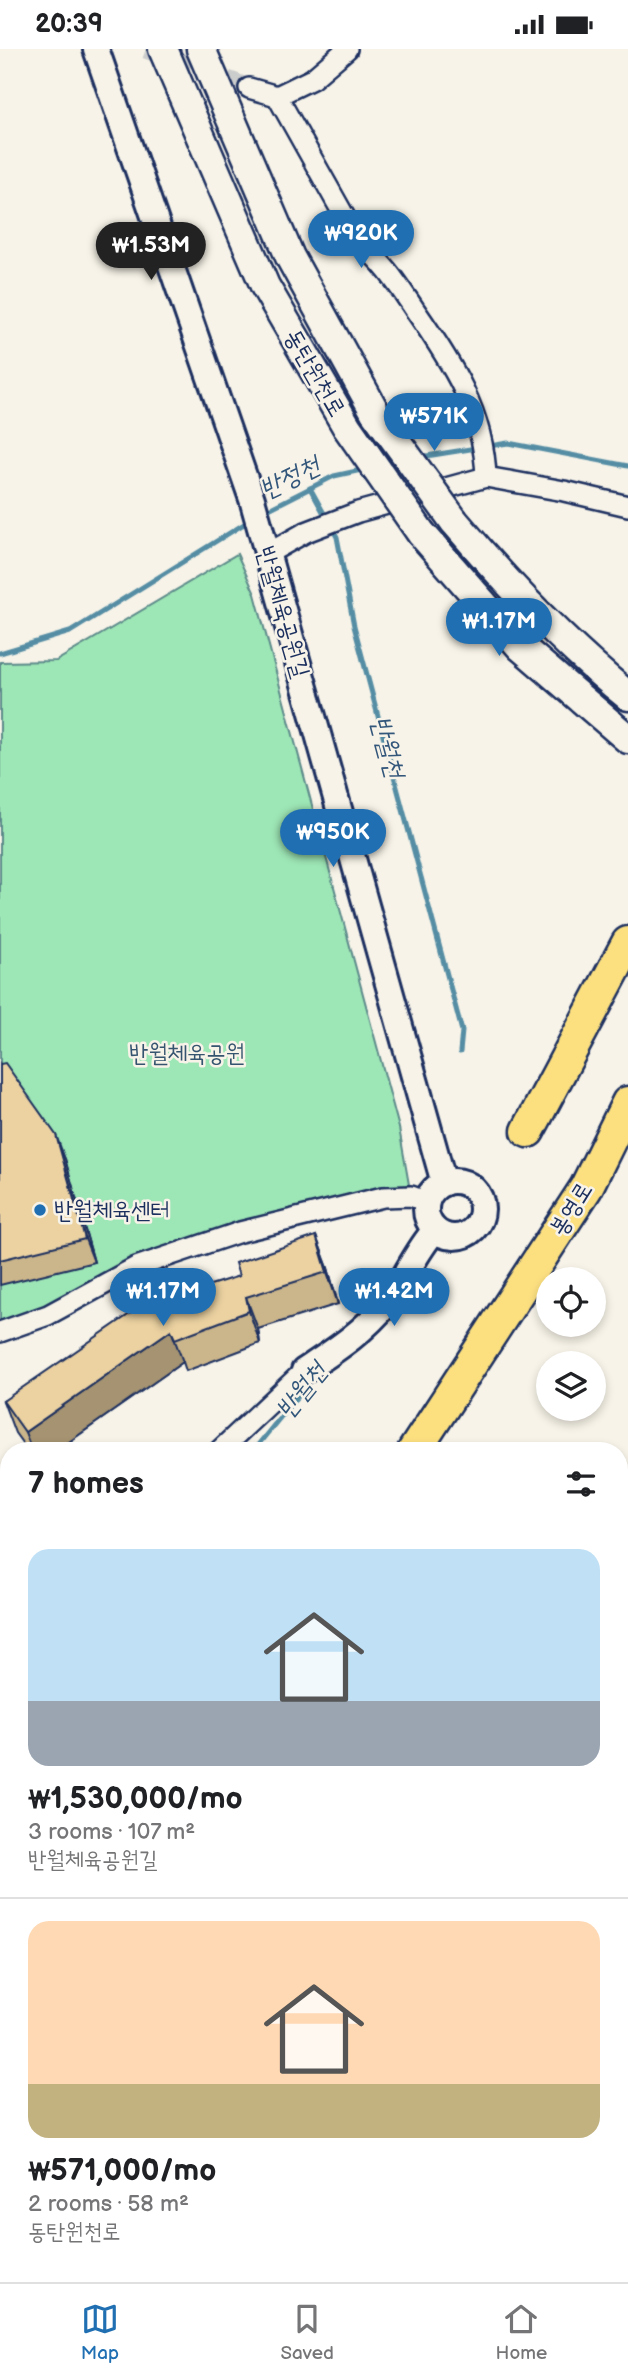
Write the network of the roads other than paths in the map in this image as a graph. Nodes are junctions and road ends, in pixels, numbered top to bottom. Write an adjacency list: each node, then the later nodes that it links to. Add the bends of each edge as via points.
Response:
1 (96, 49): 9 (street, 반월체육공원길, via 252,499)
2 (163, 49): 11 (main road, 동탄원천로, bridge, via 265,286 347,427 421,533 521,647)
3 (201, 49): 10 (main road, 동탄원천로, bridge, via 290,257 375,412 497,572)
4 (348, 49): 6 (street, via 312,79)
5 (249, 88): 6 (street)
6 (276, 96): 7 (street, via 360,244 380,260 451,362 480,428)
7 (486, 473): 8 (street); 9 (street, via 313,528)
8 (628, 506)
9 (265, 549): 15 (street, 반월체육공원길)
10 (628, 696)
11 (626, 737)
12 (628, 943): 14 (highway)
13 (628, 1103): 21 (highway, 봉영로, via 586,1188)
14 (528, 1131)
15 (444, 1183): 16 (street, via 433,1190); 17 (street, via 463,1182 474,1189 481,1199 481,1218 463,1236 448,1237)
16 (427, 1202): 17 (street, via 427,1217); 18 (street, via 411,1196 383,1197 240,1232 136,1267 48,1315)
17 (435, 1230): 19 (street, via 388,1302 350,1341)
18 (0, 1332)
19 (304, 1371): 20 (street)
20 (229, 1442)
21 (420, 1442)

